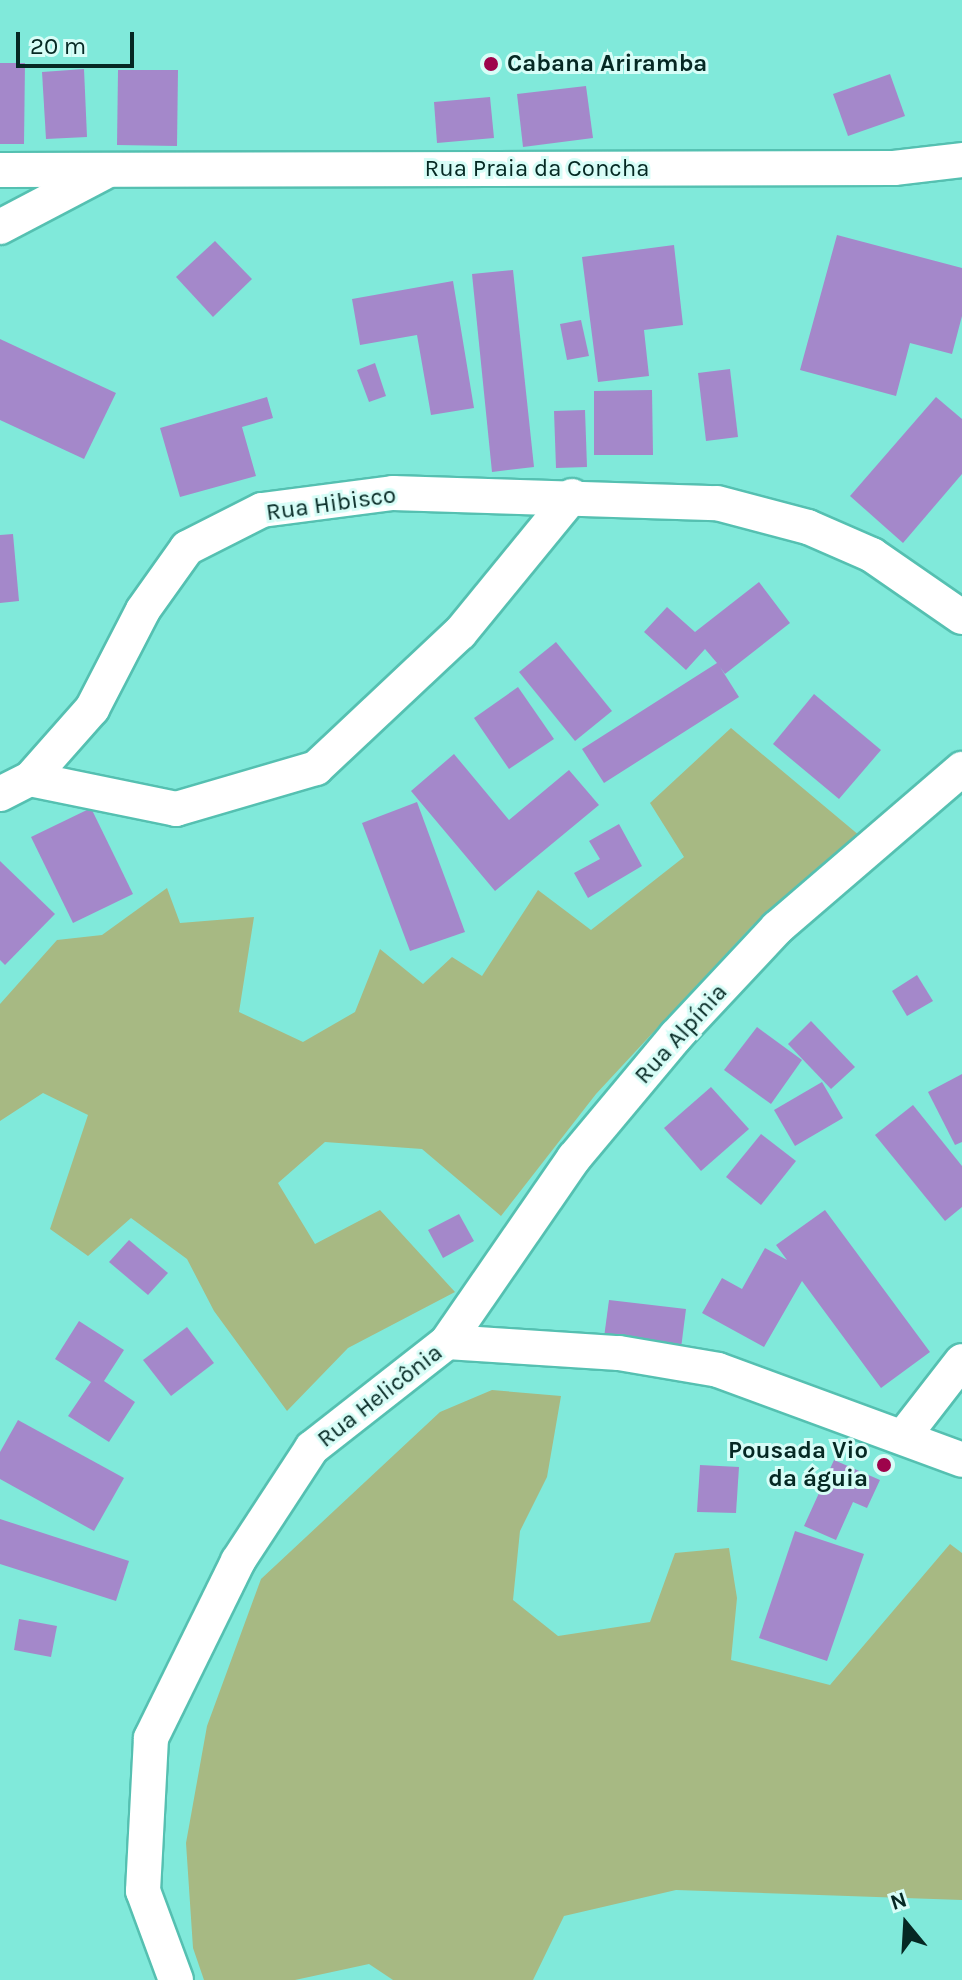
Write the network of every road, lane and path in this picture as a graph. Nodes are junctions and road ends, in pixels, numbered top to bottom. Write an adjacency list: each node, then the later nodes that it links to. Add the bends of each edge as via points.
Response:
1 (962, 160): 2 (street, Rua Praia da Concha, via 894,168)
2 (111, 169): 3 (street, Rua Praia da Concha); 4 (street, Rua Praia da Concha)
3 (0, 170)
4 (0, 227)
5 (572, 496): 6 (street, Rua Hibisco, via 717,503 808,527 872,555); 8 (street, Rua Hibisco, via 460,633 316,768 176,809); 8 (street, Rua Hibisco, via 393,493 262,510 187,548 143,610 92,709)
6 (962, 617)
7 (962, 769): 9 (street, Rua Alpínia, via 777,928 676,1036 574,1158)
8 (15, 787)
9 (447, 1342): 11 (street, Rua Helicônia, via 619,1353 718,1370); 13 (street, Rua Helicônia, via 312,1448 238,1561 151,1738 143,1891)
10 (962, 1361): 11 (street)
11 (903, 1437): 12 (street, Rua Helicônia)
12 (962, 1460)
13 (176, 1980)

